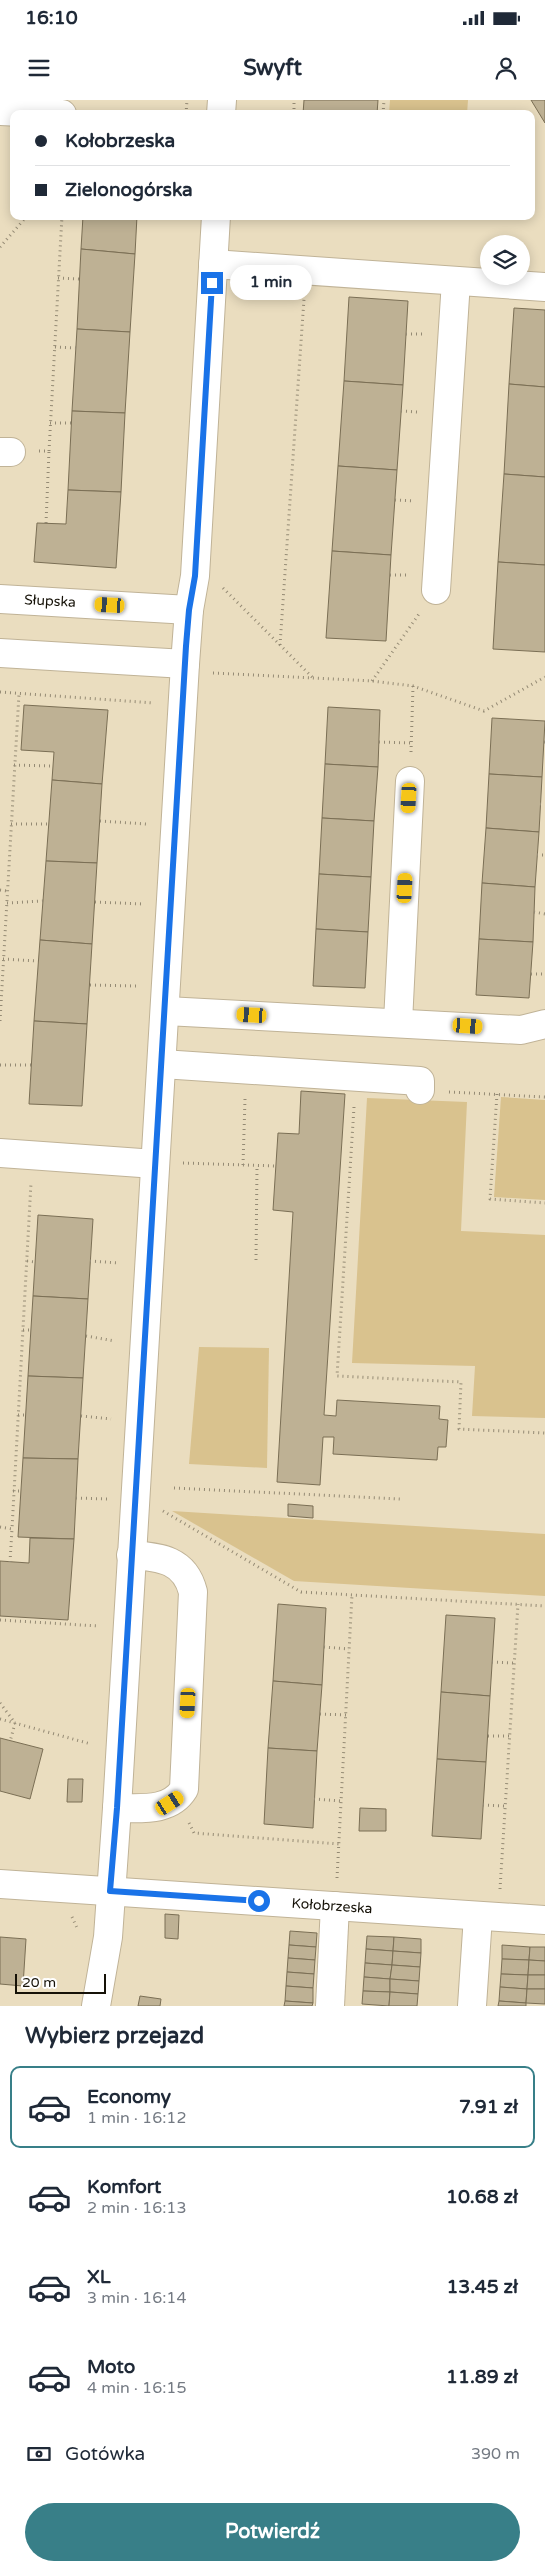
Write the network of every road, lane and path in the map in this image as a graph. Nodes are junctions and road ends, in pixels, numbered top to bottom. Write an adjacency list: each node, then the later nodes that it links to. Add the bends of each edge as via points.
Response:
1 (24, 220): 4 (path)
2 (62, 220): 7 (path)
3 (216, 220): 5 (street)
4 (0, 247)
5 (213, 264): 6 (street); 21 (street, via 195,576)
6 (306, 270): 9 (street); 22 (path)
7 (58, 278): 8 (path); 11 (path)
8 (80, 279)
9 (456, 281): 10 (street); 19 (street)
10 (545, 287)
11 (55, 347): 12 (path); 14 (path)
12 (76, 348)
13 (72, 423): 14 (path)
14 (50, 424): 15 (path)
15 (49, 451): 16 (path); 17 (path)
16 (6, 452)
17 (46, 523)
18 (220, 585): 22 (path)
19 (436, 590): 27 (path)
20 (0, 599): 21 (street, Słupska)
21 (189, 610): 24 (street)
22 (280, 645): 26 (path)
23 (0, 653): 24 (street)
24 (198, 668): 26 (path); 58 (street)
25 (545, 677): 28 (path, via 484,712)
26 (314, 679): 27 (path)
27 (372, 681): 28 (path)
28 (413, 686): 33 (path)
29 (0, 692): 30 (path)
30 (19, 694): 31 (path); 34 (path)
31 (160, 703)
32 (379, 742): 33 (path)
33 (411, 743): 36 (path)
34 (14, 766): 35 (path); 38 (path)
35 (53, 766)
36 (410, 781): 60 (street)
37 (100, 822): 40 (path)
38 (11, 824): 39 (path); 44 (path)
39 (49, 824)
40 (147, 824)
41 (537, 855): 42 (path)
42 (545, 855)
43 (0, 890): 44 (path)
44 (7, 890): 47 (path)
45 (43, 901): 47 (path)
46 (95, 902): 48 (path)
47 (7, 903): 51 (path)
48 (151, 905)
49 (534, 912): 50 (path)
50 (545, 914)
51 (3, 959): 52 (path); 57 (path)
52 (38, 961)
53 (531, 974): 54 (path)
54 (545, 974)
55 (90, 985): 56 (path)
56 (137, 986)
57 (0, 1011): 59 (path)
58 (166, 1011): 60 (street); 62 (street)
59 (0, 1021)
60 (398, 1022): 61 (street, via 521,1030)
61 (545, 1024)
62 (162, 1064): 65 (street, via 420,1081); 71 (street)
63 (0, 1065): 64 (path)
64 (31, 1065)
65 (420, 1090)
66 (246, 1091): 72 (path)
67 (497, 1094): 75 (path, via 490,1199)
68 (355, 1097): 89 (path, via 337,1376 461,1382 459,1429)
69 (0, 1153): 70 (street)
70 (33, 1155): 71 (street); 77 (path)
71 (168, 1164): 72 (path); 98 (street)
72 (243, 1166): 73 (path)
73 (257, 1166): 74 (path); 76 (path)
74 (276, 1166)
75 (545, 1203)
76 (256, 1260)
77 (27, 1261): 79 (path); 81 (path)
78 (90, 1261): 80 (path)
79 (36, 1262)
80 (128, 1264)
81 (22, 1330): 82 (path); 85 (path)
82 (31, 1330)
83 (86, 1336): 84 (path)
84 (124, 1342)
85 (18, 1415): 86 (path); 91 (path)
86 (26, 1415)
87 (81, 1416): 88 (path)
88 (119, 1420)
89 (545, 1433)
90 (174, 1488): 95 (path)
91 (14, 1491): 92 (path); 97 (path)
92 (21, 1491)
93 (76, 1498): 94 (path)
94 (113, 1499)
95 (401, 1499)
96 (0, 1527): 97 (path)
97 (12, 1529): 99 (path)
98 (131, 1555): 117 (street, via 152,1556 182,1568 193,1592 184,1790); 122 (street)
99 (10, 1562)
100 (352, 1595): 105 (path)
101 (518, 1604): 107 (path)
102 (0, 1620): 103 (path)
103 (103, 1626)
104 (324, 1647): 105 (path)
105 (349, 1649): 110 (path)
106 (492, 1662): 107 (path)
107 (514, 1663): 114 (path)
108 (0, 1702): 112 (path)
109 (320, 1714): 110 (path)
110 (346, 1715): 119 (path)
111 (0, 1719): 112 (path)
112 (15, 1723): 115 (path); 116 (path)
113 (488, 1736): 114 (path)
114 (510, 1736): 121 (path)
115 (10, 1742)
116 (97, 1746)
117 (179, 1798): 122 (street, via 154,1808); 123 (path, via 194,1833)
118 (314, 1798): 119 (path)
119 (341, 1801): 123 (path)
120 (483, 1805): 121 (path)
121 (505, 1806): 127 (path)
122 (117, 1808): 125 (street)
123 (339, 1844): 126 (path)
124 (0, 1884): 125 (street, Kołobrzeska)
125 (110, 1891): 126 (street, Kołobrzeska); 129 (street, via 108,1937)
126 (336, 1906): 127 (street, Kołobrzeska); 130 (street)
127 (488, 1916): 128 (street, Kołobrzeska); 131 (street)
128 (545, 1920)
129 (96, 2006)
130 (330, 2006)
131 (472, 2006)

